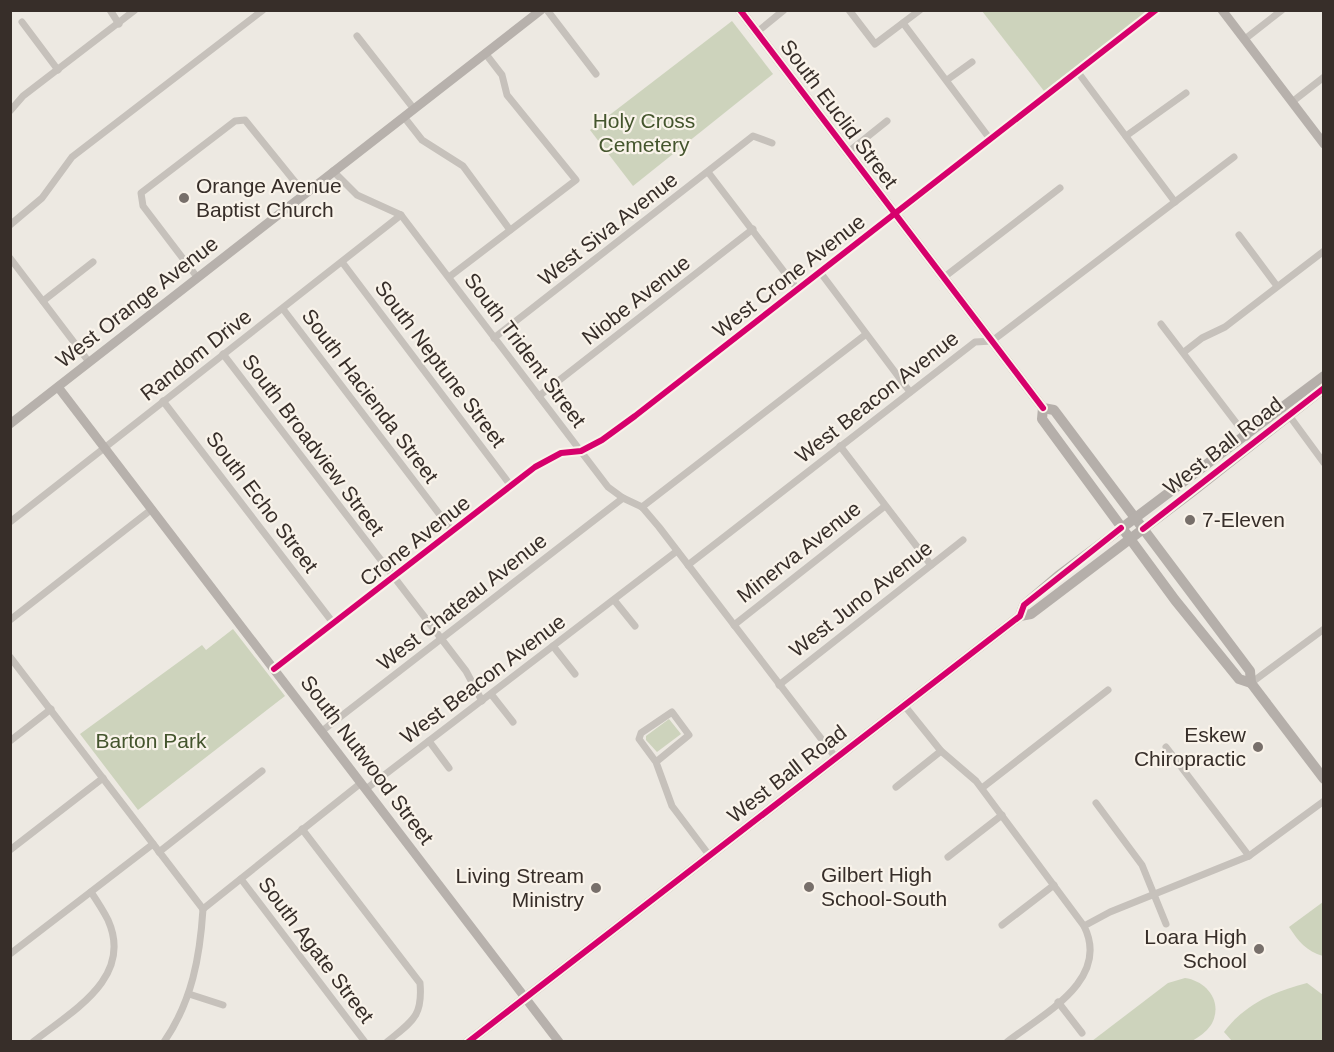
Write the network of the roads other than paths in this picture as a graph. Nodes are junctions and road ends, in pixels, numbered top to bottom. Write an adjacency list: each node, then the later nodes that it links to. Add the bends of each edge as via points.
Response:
1 (110, 10): 15 (street)
2 (135, 10): 15 (street)
3 (262, 10): 45 (street, via 72,157 42,198)
4 (541, 10): 19 (street, West Orange Avenue)
5 (547, 10): 23 (street)
6 (740, 10): 16 (main road, South Euclid Street)
7 (784, 10): 16 (street)
8 (849, 10): 14 (street, via 875,44)
9 (920, 10): 14 (street)
10 (1156, 10): 22 (street, West Crone Avenue)
11 (1222, 10): 18 (street)
12 (1282, 10): 18 (street)
13 (22, 22): 21 (street)
14 (903, 23): 25 (street)
15 (119, 24): 21 (street)
16 (756, 33): 36 (main road, South Euclid Street)
17 (357, 36): 28 (street)
18 (1245, 39): 27 (street)
19 (485, 53): 28 (street, West Orange Avenue); 47 (street, via 502,75 507,95 576,180)
20 (972, 62): 25 (street)
21 (58, 70): 29 (street)
22 (1077, 71): 32 (street); 33 (street, West Crone Avenue)
23 (596, 74)
24 (1323, 77): 27 (street)
25 (947, 80): 33 (street)
26 (1186, 93): 32 (street)
27 (1292, 102): 35 (street)
28 (414, 109): 30 (street, West Orange Avenue)
29 (10, 111)
30 (404, 117): 38 (street, West Orange Avenue); 47 (street, via 422,140 463,166)
31 (887, 122): 36 (street)
32 (1126, 136): 42 (street)
33 (990, 139): 43 (street, West Crone Avenue)
34 (772, 143): 39 (street, West Siva Avenue, via 753,136)
35 (1323, 144)
36 (847, 153): 43 (main road, South Euclid Street)
37 (1234, 157): 42 (street, West Beacon Avenue)
38 (333, 171): 41 (street, West Orange Avenue); 44 (street, South Trident Street, via 357,195)
39 (708, 171): 46 (street); 63 (street, West Siva Avenue)
40 (1060, 188): 56 (street)
41 (304, 193): 54 (street, West Orange Avenue); 54 (street, via 245,120 235,120 141,193 143,206)
42 (1175, 202): 64 (street, West Beacon Avenue)
43 (894, 214): 53 (street, West Crone Avenue); 56 (main road, South Euclid Street)
44 (401, 215): 52 (street, Random Drive); 55 (street, South Trident Street)
45 (10, 225)
46 (753, 229): 58 (street); 72 (street, Niobe Avenue)
47 (510, 230): 55 (street)
48 (1239, 235): 57 (street)
49 (1323, 251): 57 (street)
50 (10, 258): 59 (street)
51 (93, 262): 59 (street)
52 (342, 262): 60 (street, Random Drive); 82 (street, South Neptune Street)
53 (820, 272): 58 (street, West Crone Avenue); 62 (street)
54 (197, 277): 67 (street, West Orange Avenue)
55 (449, 277): 63 (street, South Trident Street)
56 (943, 278): 64 (main road, South Euclid Street)
57 (1277, 286): 65 (street, via 1225,327)
58 (798, 290): 80 (street, West Crone Avenue, via 610,434)
59 (43, 301): 67 (street)
60 (283, 309): 66 (street, Random Drive); 91 (street, South Hacienda Street)
61 (1161, 324): 65 (street)
62 (865, 334): 71 (street); 85 (street)
63 (494, 338): 72 (street, South Trident Street)
64 (992, 340): 71 (street, West Beacon Avenue, via 975,342); 74 (main road, South Euclid Street)
65 (1184, 352): 77 (street)
66 (223, 354): 73 (street, Random Drive); 97 (street, South Broadview Street)
67 (89, 362): 69 (street, West Orange Avenue)
68 (1323, 376): 75 (main road, West Ball Road)
69 (58, 387): 76 (street, West Orange Avenue); 79 (street, South Nutwood Street)
70 (1323, 388): 75 (main road, West Ball Road)
71 (910, 392): 78 (street, West Beacon Avenue)
72 (539, 396): 80 (street, South Trident Street)
73 (163, 401): 79 (street, Random Drive); 101 (street, South Echo Street)
74 (1043, 408): 87 (main road, South Euclid Street, via 1054,410); 89 (main road, South Euclid Street, via 1042,419)
75 (1286, 411): 77 (main road, West Ball Road); 81 (street)
76 (10, 424)
77 (1248, 440): 87 (main road, West Ball Road); 90 (main road, West Ball Road)
78 (840, 447): 84 (street); 95 (street, West Beacon Avenue)
79 (105, 448): 86 (street, South Nutwood Street); 88 (street, Random Drive)
80 (581, 451): 82 (street, Crone Avenue, via 561,453); 83 (street, South Trident Street, via 608,487)
81 (1323, 463)
82 (511, 486): 91 (street, Crone Avenue)
83 (623, 498): 85 (street, South Trident Street); 105 (street, West Chateau Avenue)
84 (885, 506): 96 (street); 102 (street, Minerva Avenue)
85 (642, 507): 94 (street, South Trident Street)
86 (152, 510): 100 (street); 108 (street, South Nutwood Street)
87 (1134, 518): 89 (main road, West Ball Road); 90 (main road, South Euclid Street)
88 (10, 522)
89 (1121, 528): 92 (main road, South Euclid Street); 99 (main road, West Ball Road, via 1024,605)
90 (1143, 530): 92 (main road, West Ball Road); 110 (main road, South Euclid Street, via 1250,671)
91 (453, 532): 97 (street, Crone Avenue)
92 (1130, 539): 99 (main road, West Ball Road, via 1031,614); 110 (main road, South Euclid Street, via 1239,679)
93 (963, 540): 96 (street, West Juno Avenue)
94 (677, 551): 95 (street, South Trident Street); 98 (street, West Beacon Avenue)
95 (688, 565): 102 (street, South Trident Street)
96 (931, 565): 111 (street, West Juno Avenue)
97 (395, 578): 101 (street, Crone Avenue); 105 (street, South Broadview Street)
98 (614, 600): 103 (street); 106 (street, West Beacon Avenue)
99 (1020, 615): 115 (main road, West Ball Road)
100 (10, 620)
101 (334, 624): 108 (street, Crone Avenue)
102 (734, 625): 111 (street, South Trident Street)
103 (635, 627)
104 (1323, 629): 110 (street)
105 (441, 638): 114 (street, South Broadview Street); 118 (street, West Chateau Avenue)
106 (553, 646): 109 (street); 113 (street, West Beacon Avenue)
107 (10, 657): 116 (street)
108 (274, 669): 118 (street, South Nutwood Street)
109 (575, 674)
110 (1251, 683): 128 (main road, South Euclid Street)
111 (779, 685): 123 (street, South Trident Street)
112 (1108, 690): 131 (street)
113 (491, 694): 114 (street, West Beacon Avenue); 117 (street)
114 (482, 701): 120 (street, West Beacon Avenue)
115 (904, 705): 122 (street); 123 (main road, West Ball Road)
116 (51, 710): 119 (street); 127 (street)
117 (513, 722)
118 (322, 731): 129 (street, South Nutwood Street)
119 (10, 741)
120 (429, 741): 125 (street); 129 (street, West Beacon Avenue)
121 (1166, 747): 141 (street)
122 (941, 751): 130 (street); 131 (street)
123 (836, 758): 139 (main road, West Ball Road)
124 (656, 762): 124 (street, via 689,735 672,712 639,737); 139 (street, via 672,806)
125 (448, 768)
126 (262, 771): 138 (street)
127 (103, 778): 136 (street); 137 (street)
128 (1323, 779)
129 (364, 786): 135 (street, West Beacon Avenue); 152 (street, South Nutwood Street)
130 (896, 787)
131 (982, 788): 134 (street)
132 (1323, 801): 141 (street)
133 (1096, 803): 145 (street, via 1138,860)
134 (1002, 815): 140 (street); 143 (street)
135 (302, 829): 142 (street, West Beacon Avenue); 159 (street, via 420,983 422,1005 414,1020)
136 (153, 844): 138 (street); 144 (street)
137 (10, 850)
138 (159, 852): 146 (street)
139 (709, 855): 152 (main road, West Ball Road)
140 (948, 856)
141 (1249, 856): 145 (street)
142 (241, 879): 146 (street, West Beacon Avenue); 158 (street, South Agate Street)
143 (1054, 885): 148 (street); 149 (street)
144 (91, 892): 150 (street); 156 (street, via 108,920 114,945 109,970 98,991)
145 (1155, 895): 147 (street); 149 (street)
146 (203, 909): 151 (street, via 200,953)
147 (1166, 924)
148 (1002, 925)
149 (1084, 926): 153 (street, via 1091,944 1088,969 1080,984)
150 (10, 954)
151 (189, 994): 154 (street); 157 (street)
152 (525, 997): 160 (main road, West Ball Road); 161 (street, South Nutwood Street)
153 (1058, 1002): 155 (street); 162 (street)
154 (223, 1005)
155 (1082, 1033)
156 (33, 1041)
157 (164, 1041)
158 (365, 1041)
159 (387, 1041)
160 (468, 1041)
161 (559, 1041)
162 (1007, 1041)

